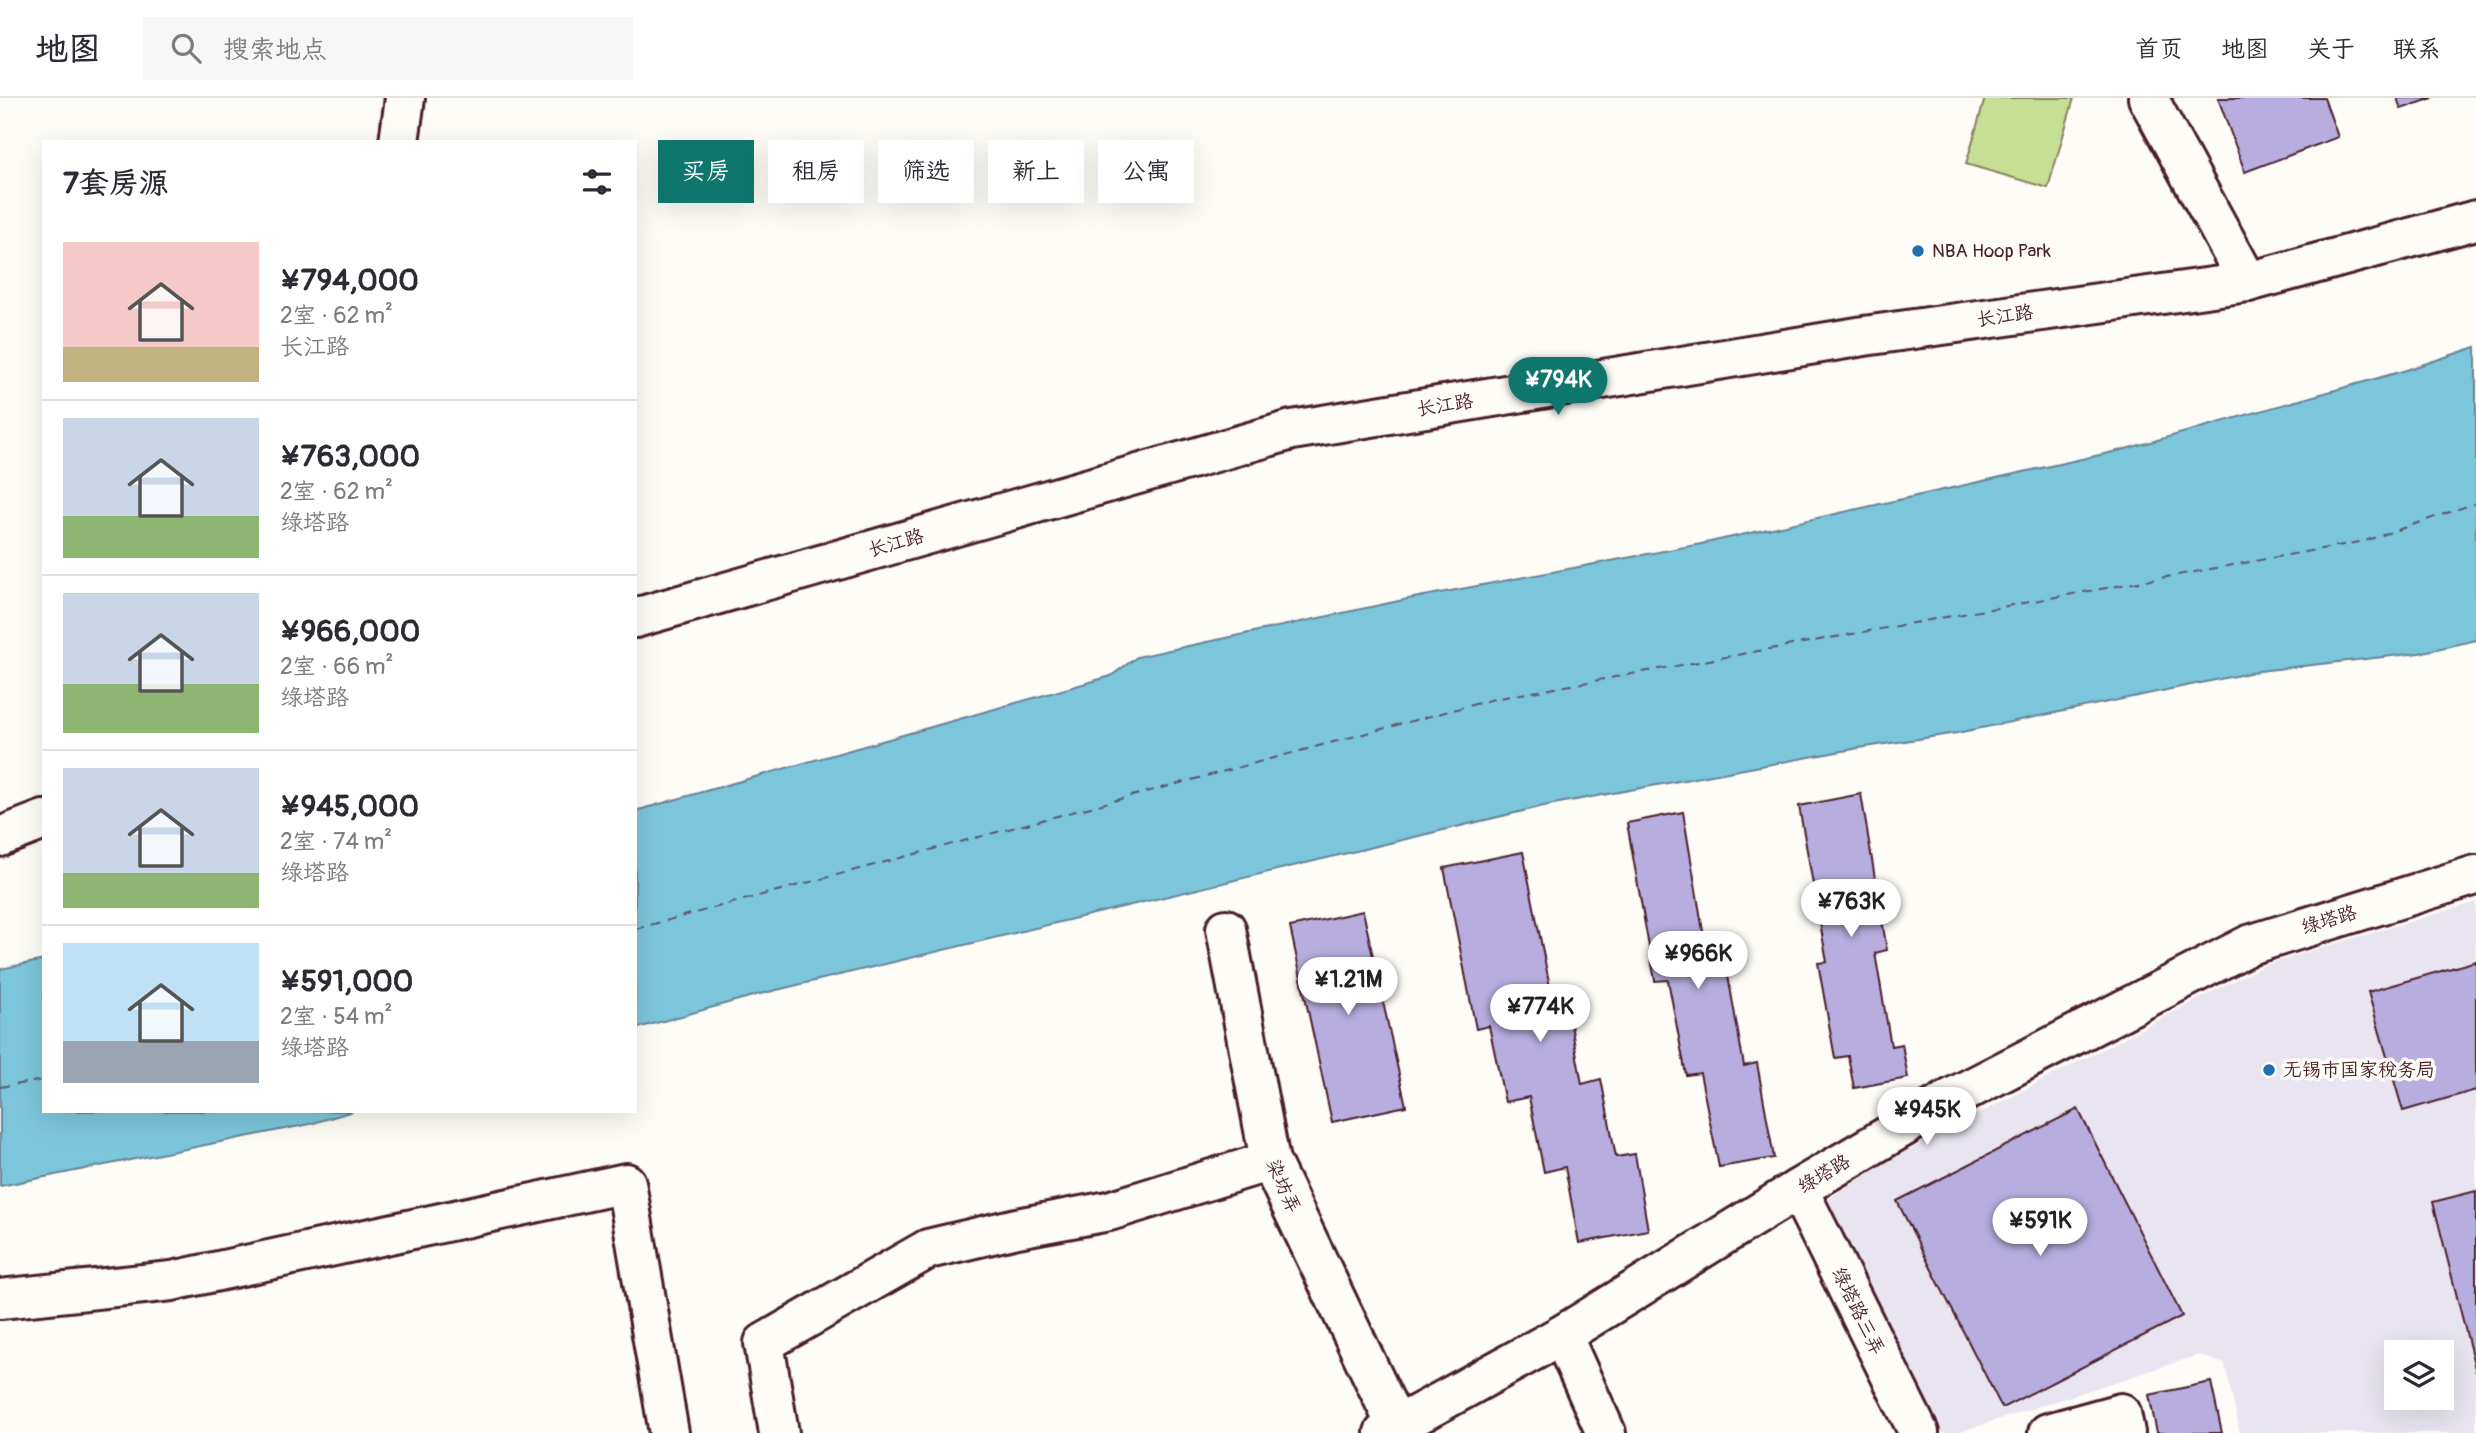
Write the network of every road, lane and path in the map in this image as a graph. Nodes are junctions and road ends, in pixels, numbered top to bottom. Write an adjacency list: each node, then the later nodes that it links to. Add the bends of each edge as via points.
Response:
1 (405, 98): 3 (street)
2 (2148, 98): 5 (street)
3 (399, 140)
4 (2476, 220): 5 (street, 长江路)
5 (2248, 282): 6 (street, 长江路, via 1864,336 1292,430)
6 (637, 617)
7 (42, 821): 8 (street)
8 (0, 836)
9 (2476, 875): 12 (street, 绿塔路, via 2249,945 1952,1098)
10 (1226, 929): 11 (street, 染坊弄)
11 (1270, 1161): 15 (street, 染坊弄); 17 (street, via 1109,1211 928,1249 764,1343)
12 (1798, 1189): 14 (street, 绿塔路); 19 (street, 绿塔路三弄)
13 (0, 1299): 16 (street, via 172,1281 626,1183)
14 (1562, 1335): 15 (street, 绿塔路); 18 (street)
15 (1390, 1429)
16 (670, 1433)
17 (779, 1433)
18 (1606, 1433)
19 (1919, 1433)
20 (2048, 1433): 21 (street, via 2121,1413)
21 (2125, 1433)

